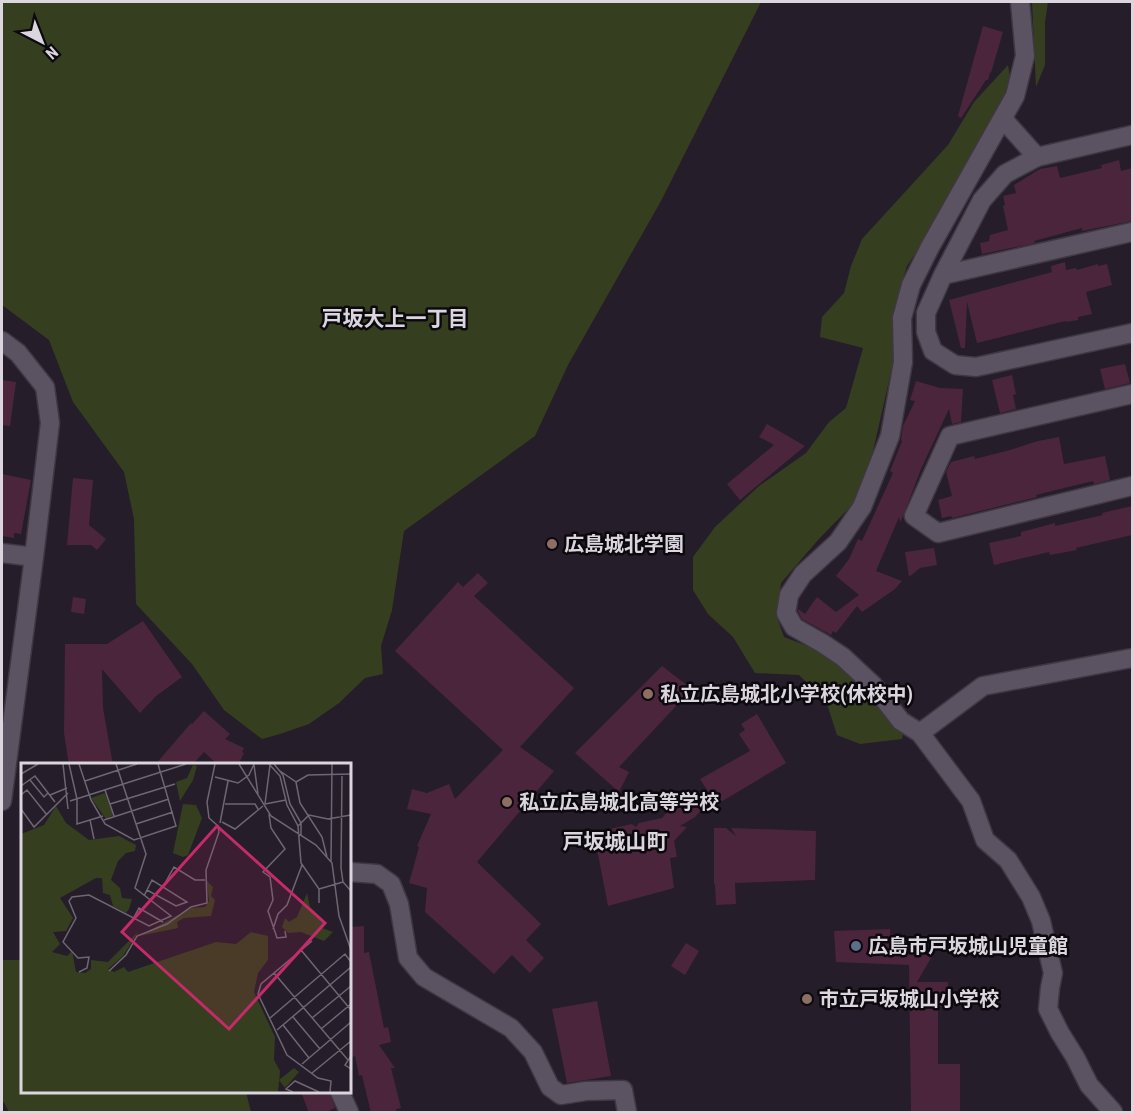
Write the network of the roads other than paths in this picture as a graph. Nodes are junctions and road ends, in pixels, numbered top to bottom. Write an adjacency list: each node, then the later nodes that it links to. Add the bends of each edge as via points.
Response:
1 (1020, 2): 2 (street, via 1024,56 1015,96)
2 (1003, 119): 4 (street); 14 (street, via 911,285 902,318 903,362 890,436 862,507 838,542 803,574 789,595 786,612 794,627 843,657 873,685 901,721)
3 (1132, 135): 4 (street)
4 (1037, 157): 6 (street, via 1005,174 982,200)
5 (1132, 232): 6 (street)
6 (943, 275): 7 (street, via 926,313 926,332 933,351 955,365 976,367)
7 (1132, 333)
8 (2, 341): 12 (street, via 18,352 45,387 50,423)
9 (1132, 394): 10 (street, via 950,436 914,516 938,533)
10 (1132, 488)
11 (2, 553): 12 (street)
12 (34, 557): 15 (street)
13 (1132, 658): 14 (street, via 983,686)
14 (920, 733): 20 (street, via 970,801 985,840 1008,860 1031,897 1053,973 1048,1008 1089,1085)
15 (2, 801)
16 (351, 872): 19 (street, via 376,874 391,884 399,904 408,958 424,976 511,1028 533,1052 550,1087 561,1095 623,1090)
17 (340, 1093): 18 (street)
18 (349, 1113)
19 (627, 1113)
20 (1113, 1113)

